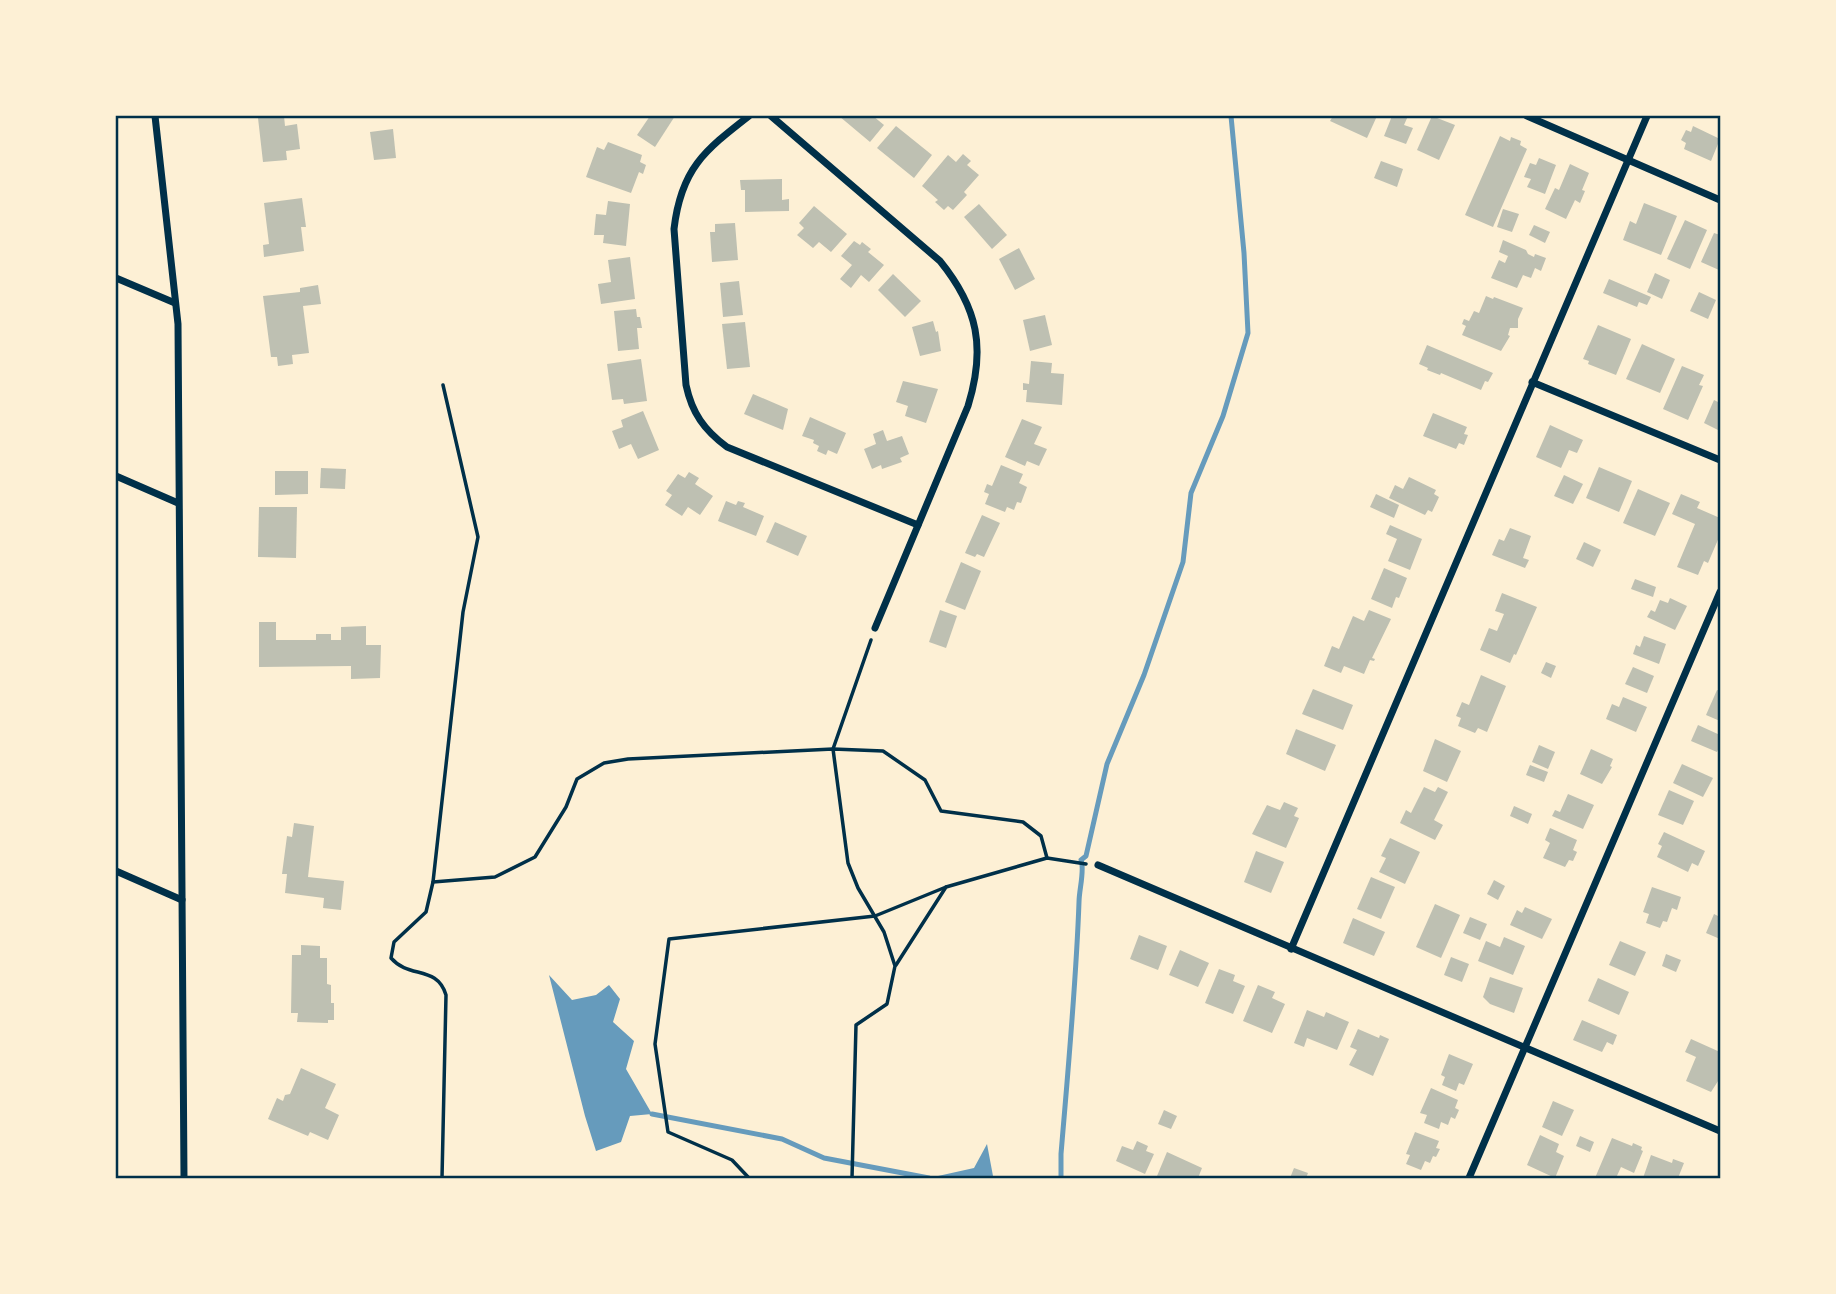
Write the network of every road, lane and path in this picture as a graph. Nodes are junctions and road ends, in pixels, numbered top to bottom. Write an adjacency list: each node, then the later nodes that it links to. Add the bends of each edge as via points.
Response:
1 (155, 116): 9 (street)
2 (749, 116): 15 (street, via 697,162 677,206 674,229 689,401 699,421 727,447)
3 (771, 116): 15 (street, via 940,261 970,308 976,330 976,381)
4 (1527, 116): 6 (street)
5 (1647, 116): 6 (street)
6 (1628, 160): 7 (street); 10 (street)
7 (1720, 200)
8 (116, 278): 9 (street)
9 (176, 303): 14 (street)
10 (1532, 382): 12 (street); 26 (street)
11 (443, 385): 22 (path, via 478,537 463,612)
12 (1720, 460)
13 (116, 476): 14 (street)
14 (178, 503): 24 (street)
15 (918, 525): 17 (street)
16 (1720, 592): 28 (street)
17 (875, 628): 18 (path)
18 (833, 750): 19 (path, via 883,751 925,780 942,811 1023,821 1041,836); 22 (path, via 604,763 577,779 566,807 535,857 495,877); 25 (path, via 848,863)
19 (1047, 858): 20 (path); 23 (path)
20 (1098, 865): 26 (street)
21 (116, 871): 24 (street)
22 (433, 882): 31 (path, via 426,912 394,942 391,958 398,966 434,977 443,984 446,995)
23 (946, 887): 25 (path); 27 (path)
24 (182, 900): 30 (street)
25 (875, 916): 27 (path); 32 (path, via 669,939 655,1044 668,1132 732,1160)
26 (1291, 949): 28 (street)
27 (895, 966): 33 (path, via 887,1004 856,1025)
28 (1526, 1047): 29 (street); 34 (street)
29 (1720, 1131)
30 (184, 1178)
31 (442, 1178)
32 (749, 1178)
33 (852, 1178)
34 (1469, 1178)

